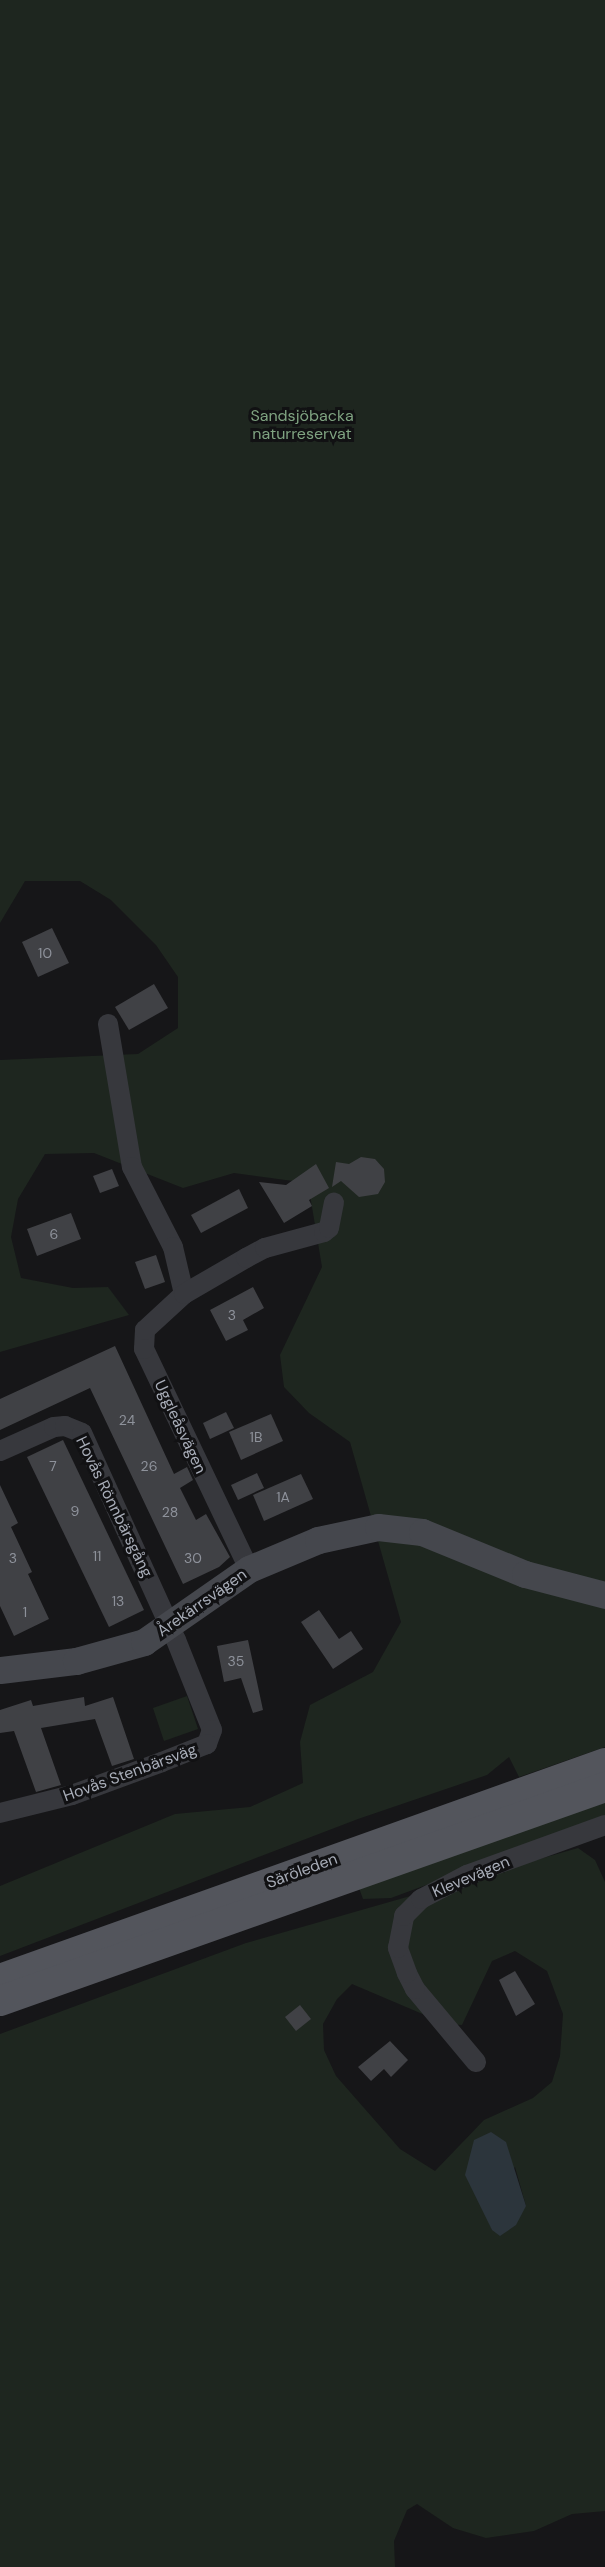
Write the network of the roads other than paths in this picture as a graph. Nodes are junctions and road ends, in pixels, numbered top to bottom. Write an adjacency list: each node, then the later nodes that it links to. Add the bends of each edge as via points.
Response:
1 (108, 1024): 3 (street, via 132,1167 173,1247)
2 (334, 1202): 3 (street, Uggleåsvägen, via 329,1228 324,1232 265,1248)
3 (184, 1294): 5 (street, Uggleåsvägen, via 145,1330 142,1342)
4 (0, 1451): 7 (street, Hovås Rönnbärsgång, via 54,1427 65,1426 82,1433)
5 (249, 1569): 6 (street, Årekärrsvägen, via 318,1540 391,1526 422,1532 546,1581); 7 (street, Årekärrsvägen)
6 (605, 1595)
7 (170, 1627): 8 (street, Årekärrsvägen, via 144,1642 107,1654); 11 (street, Hovås Stenbärsväg, via 212,1730 207,1744 72,1795)
8 (0, 1670)
9 (605, 1763): 13 (main road, Säröleden)
10 (605, 1787): 14 (main road, Säröleden)
11 (0, 1813)
12 (605, 1825): 15 (street, Klevevägen, via 467,1875 421,1899 404,1916 398,1948 406,1973)
13 (0, 1979)
14 (0, 2001)
15 (476, 2062)

